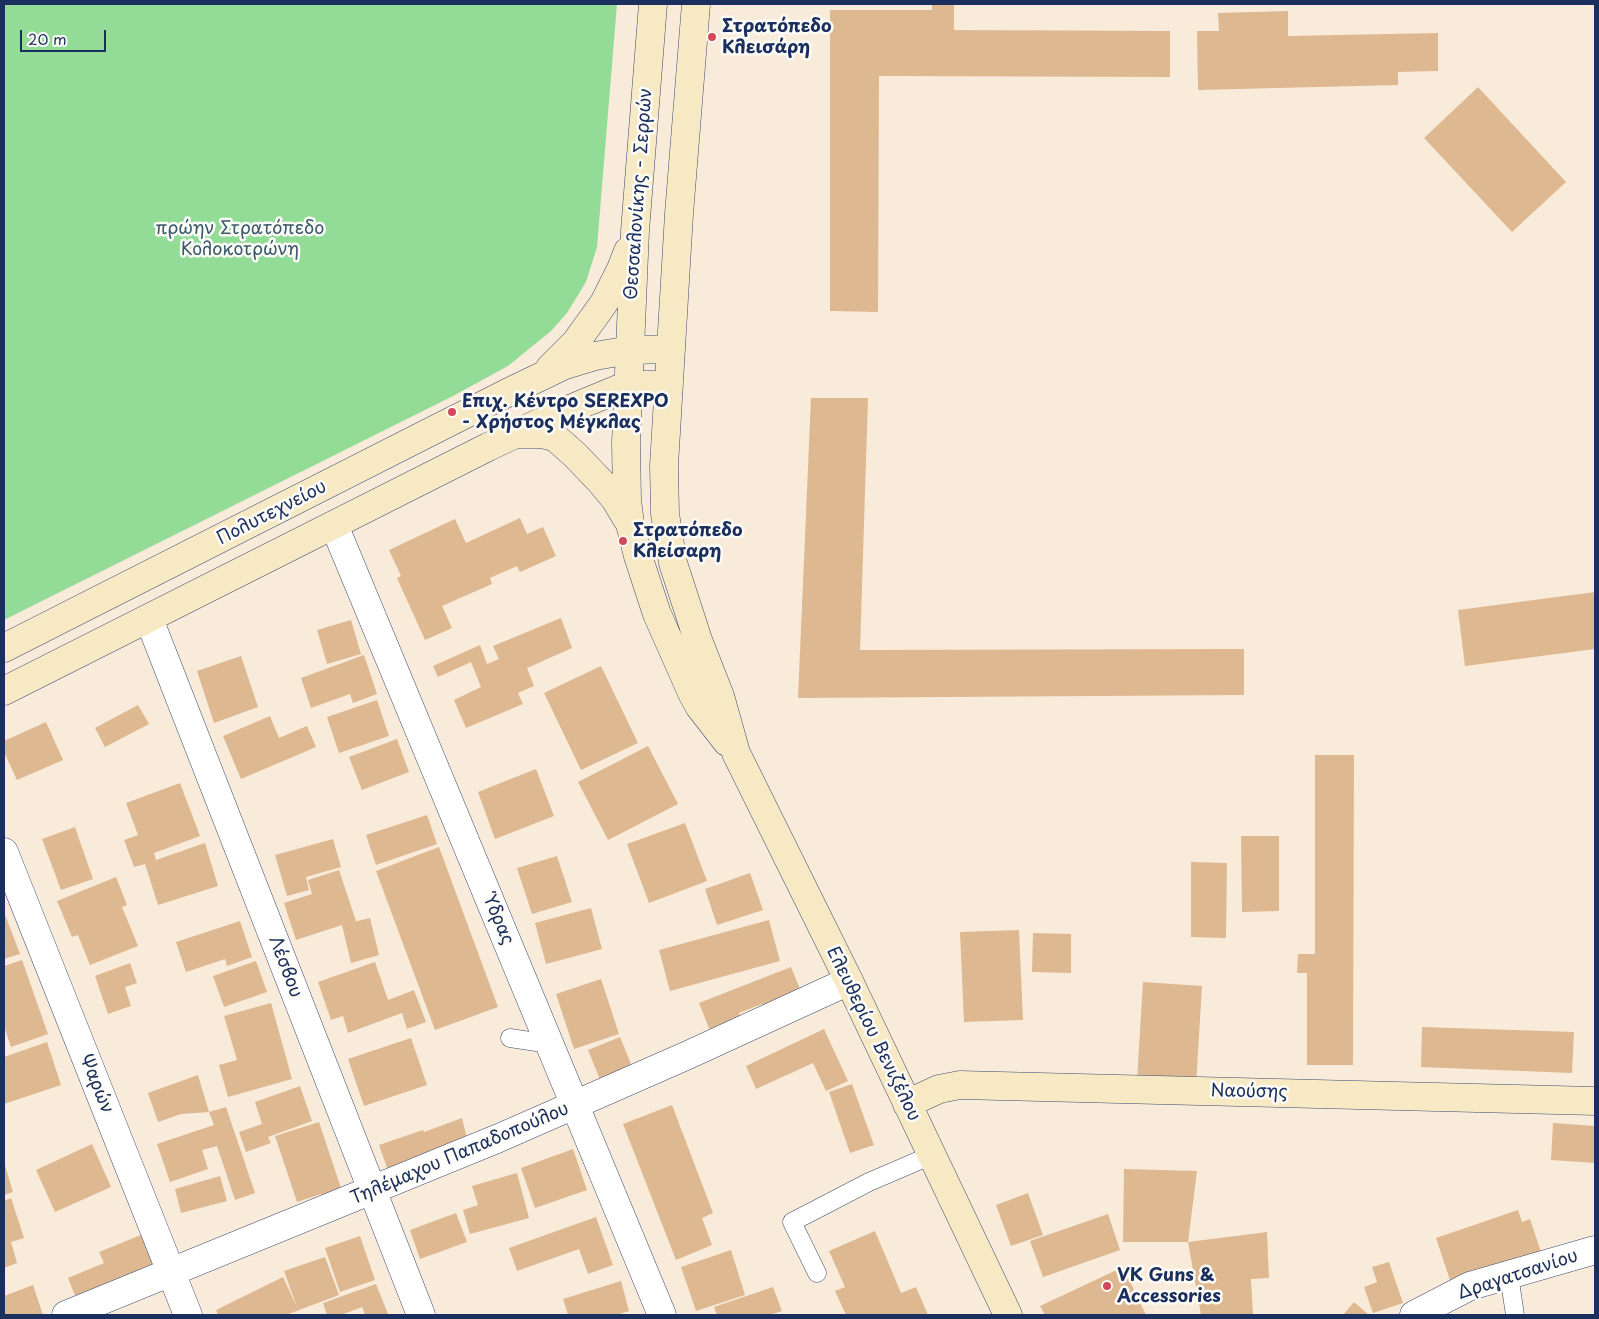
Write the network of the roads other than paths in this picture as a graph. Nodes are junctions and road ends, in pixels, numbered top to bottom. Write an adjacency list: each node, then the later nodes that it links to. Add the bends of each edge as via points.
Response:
1 (652, 4): 3 (main road, Θεσσαλονίκης - Σερρών)
2 (696, 4): 4 (main road)
3 (635, 231): 5 (main road, Θεσσαλονίκης - Σερρών); 6 (main road, via 604,303 570,348)
4 (671, 349): 5 (main road, Πολυτεχνείου); 8 (main road)
5 (630, 350): 6 (main road, Πολυτεχνείου, via 573,362); 7 (main road, Θεσσαλονίκης - Σερρών)
6 (541, 378): 13 (main road, Πολυτεχνείου)
7 (628, 385): 8 (main road); 9 (main road); 10 (main road, Ελευθερίου Βενιζέλου, via 626,468)
8 (668, 385): 15 (main road, Ελευθερίου Βενιζέλου, via 664,466 668,538 682,593 720,696)
9 (511, 436): 10 (main road, via 540,434 556,439 607,489); 11 (main road)
10 (630, 524): 15 (main road, Ελευθερίου Βενιζέλου, via 655,608 689,687 699,706)
11 (334, 525): 12 (main road); 19 (street, Ύδρας)
12 (149, 619): 14 (main road); 24 (street, Λέσβου)
13 (4, 648)
14 (4, 691)
15 (736, 753): 17 (main road, Ελευθερίου Βενιζέλου)
16 (4, 852): 26 (street, Ψαρών)
17 (848, 981): 21 (main road, Ελευθερίου Βενιζέλου); 22 (street, Τηλέμαχου Παπαδοπούλου)
18 (510, 1038): 19 (lane)
19 (550, 1044): 22 (street, Ύδρας)
20 (1595, 1101): 21 (main road, Ναούσης, via 960,1085 939,1089)
21 (907, 1104): 23 (main road, Ελευθερίου Βενιζέλου)
22 (576, 1105): 24 (street, Τηλέμαχου Παπαδοπούλου); 32 (street, Ύδρας)
23 (932, 1155): 27 (lane, via 853,1190 792,1222); 33 (main road, Ελευθερίου Βενιζέλου)
24 (372, 1190): 26 (street, Τηλέμαχου Παπαδοπούλου); 31 (street, Λέσβου)
25 (1595, 1250): 28 (street, Δραγατσανίου)
26 (171, 1273): 29 (street, Τηλέμαχου Παπαδοπούλου); 30 (street, Ψαρών)
27 (818, 1273)
28 (1509, 1275): 34 (street, Δραγατσανίου, via 1470,1286); 35 (lane)
29 (66, 1315)
30 (188, 1315)
31 (421, 1315)
32 (662, 1315)
33 (1008, 1315)
34 (1414, 1315)
35 (1515, 1315)

